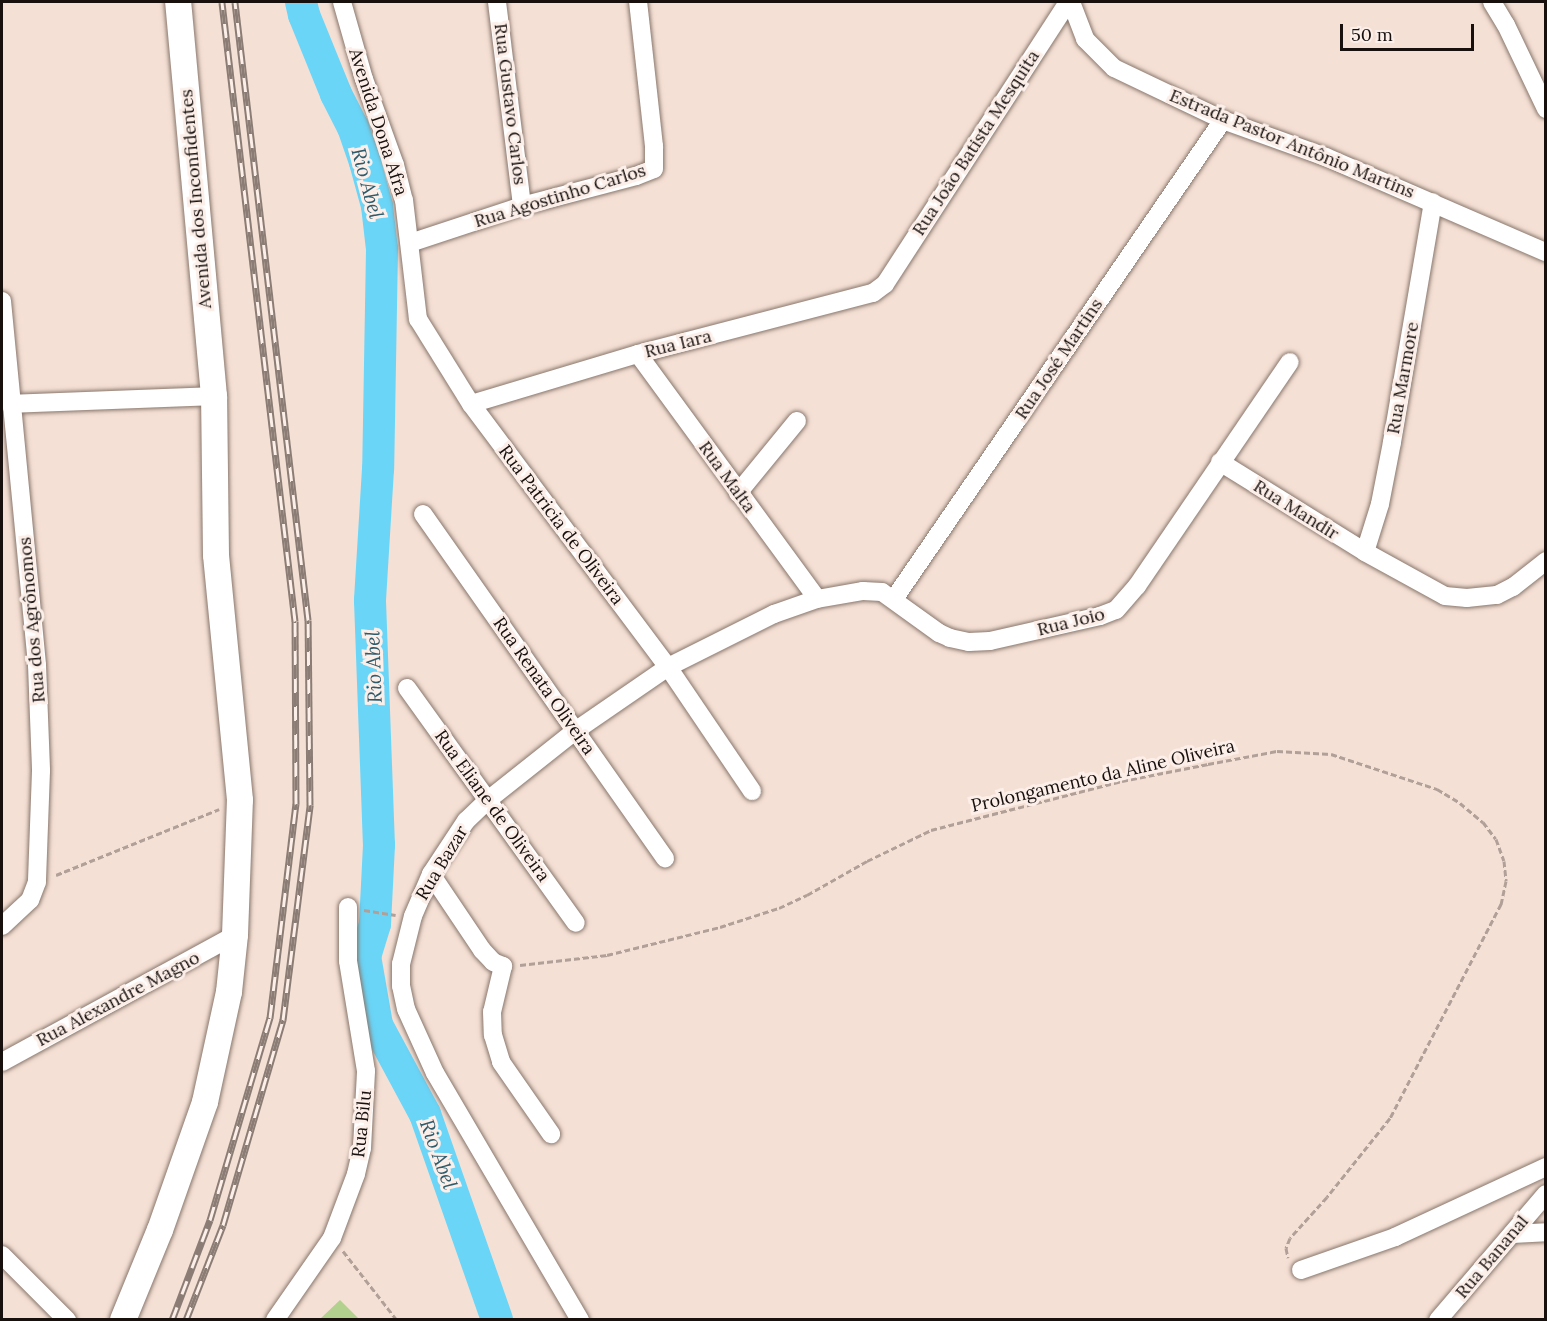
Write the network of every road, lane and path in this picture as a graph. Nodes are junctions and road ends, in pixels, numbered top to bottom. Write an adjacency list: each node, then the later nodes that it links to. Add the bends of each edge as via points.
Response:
1 (178, 2): 17 (main road, Avenida dos Inconfidentes)
2 (342, 2): 11 (street, Avenida Dona Afra, via 395,165)
3 (497, 2): 10 (street, Rua Gustavo Carlos)
4 (638, 2): 10 (street, Rua Agostinho Carlos, via 654,169)
5 (1070, 2): 8 (street, Estrada Pastor Antônio Martins, via 1085,39 1114,68); 13 (street, Rua João Batista Mesquita)
6 (1492, 2): 7 (street)
7 (1545, 109)
8 (1223, 120): 9 (street, Estrada Pastor Antônio Martins); 27 (street, Rua José Martins)
9 (1433, 202): 12 (street, Estrada Pastor Antônio Martins); 25 (street, Rua Marmore, via 1380,504)
10 (522, 206): 11 (street, Rua Agostinho Carlos)
11 (410, 243): 19 (street, Rua Patricia de Oliveira, via 418,319)
12 (1545, 252)
13 (885, 285): 15 (street, Rua Iara, via 857,299)
14 (2, 301): 18 (street, Rua dos Agrônomos)
15 (638, 354): 19 (street, Rua Iara); 23 (street, Rua Malta)
16 (1290, 362): 22 (street)
17 (214, 396): 18 (street); 33 (main road, Avenida dos Inconfidentes, via 216,555)
18 (10, 404): 21 (street, Rua dos Agrônomos)
19 (471, 404): 29 (street, Rua Patricia de Oliveira)
20 (797, 421): 23 (street)
21 (9, 441): 37 (street, Rua dos Agrônomos, via 37,665 41,771)
22 (1220, 462): 25 (street, Rua Mandir); 27 (street, Rua Joio, via 1128,598 1108,614 990,641 969,642 939,633)
23 (738, 493): 28 (street, Rua Malta)
24 (423, 514): 31 (street, Rua Renata Oliveira)
25 (1365, 552): 26 (street, Rua Mandir, via 1446,596 1485,597 1513,587)
26 (1545, 561)
27 (894, 599): 28 (street, Rua Bazar, via 872,590)
28 (817, 600): 29 (street, Rua Bazar, via 774,614)
29 (668, 668): 31 (street, Rua Bazar); 32 (street, Rua Patricia de Oliveira)
30 (407, 688): 34 (street, Rua Eliane de Oliveira)
31 (575, 731): 34 (street, Rua Bazar); 35 (street, Rua Renata Oliveira)
32 (752, 791)
33 (240, 800): 37 (path); 42 (main road, Avenida dos Inconfidentes)
34 (488, 800): 36 (street, Rua Bazar, via 466,821); 40 (street, Rua Eliane de Oliveira)
35 (665, 858)
36 (431, 874): 43 (street, via 482,950); 57 (street, Rua Bazar, via 416,906 403,954 401,986 406,1009 435,1073)
37 (38, 882): 41 (street, via 30,900)
38 (354, 908): 39 (path); 50 (street, Rua Bilu, via 348,961 366,1071 366,1096 356,1174)
39 (390, 914)
40 (576, 923)
41 (2, 926)
42 (235, 935): 44 (street, Rua Alexandre Magno); 54 (main road, Avenida dos Inconfidentes, via 229,992 204,1102 160,1230)
43 (503, 966): 45 (street, via 492,1012 493,1035 501,1062); 52 (path, Prolongamento da Aline Oliveira, via 607,956 720,927 807,895 931,830 1122,781 1277,751 1331,754 1437,789 1483,822 1496,839 1506,881 1501,904 1390,1118 1290,1238 1288,1258)
44 (2, 1062)
45 (551, 1134)
46 (1545, 1167): 52 (street, via 1395,1237)
47 (1545, 1194): 49 (street, Rua Bananal)
48 (1545, 1232): 49 (street)
49 (1512, 1234): 58 (street, Rua Bananal)
50 (332, 1238): 55 (street, Rua Bilu); 56 (path)
51 (2, 1254): 53 (street)
52 (1301, 1270)
53 (67, 1320)
54 (123, 1320)
55 (275, 1320)
56 (397, 1320)
57 (580, 1320)
58 (1438, 1320)

